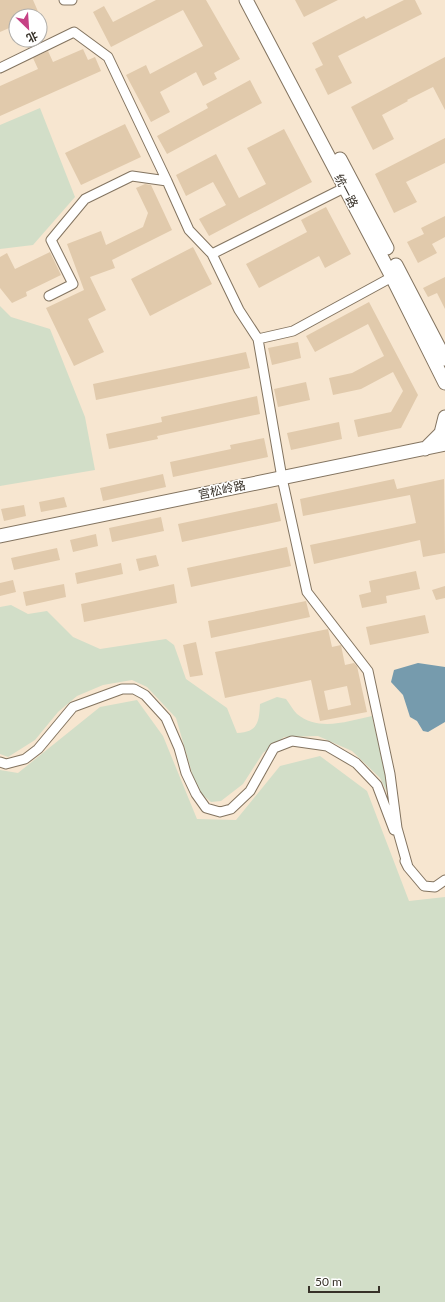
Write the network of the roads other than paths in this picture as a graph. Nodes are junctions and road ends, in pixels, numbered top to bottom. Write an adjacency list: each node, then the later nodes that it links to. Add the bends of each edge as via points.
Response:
1 (64, 0): 2 (street)
2 (72, 0)
3 (246, 0): 7 (main road, 统一路)
4 (255, 0): 12 (main road, 统一路)
5 (0, 68): 6 (street, via 74,32 108,57)
6 (167, 181): 8 (street, via 189,230); 10 (street, via 132,176 85,199 50,240 73,284)
7 (344, 188): 8 (street); 9 (main road, 统一路)
8 (212, 254): 11 (street, via 239,310)
9 (392, 277): 11 (street, via 294,331); 13 (main road, 统一路)
10 (49, 296)
11 (258, 339): 18 (street)
12 (445, 359)
13 (445, 383)
14 (445, 417): 16 (main road, via 441,433)
15 (445, 444): 16 (main road, 宫松岭路)
16 (425, 449): 17 (main road); 18 (main road, 宫松岭路)
17 (445, 449)
18 (282, 478): 19 (main road, 宫松岭路); 21 (street, via 307,592 368,671 390,774 397,828)
19 (0, 536)
20 (0, 762): 21 (street, via 6,764 30,755 73,707 122,689 134,689 145,695 166,718 180,748 186,773 206,808 220,812 230,808 250,792 274,748 292,741 327,746 356,763 377,785)
21 (408, 867): 22 (street, via 424,886 435,887)
22 (445, 880)

